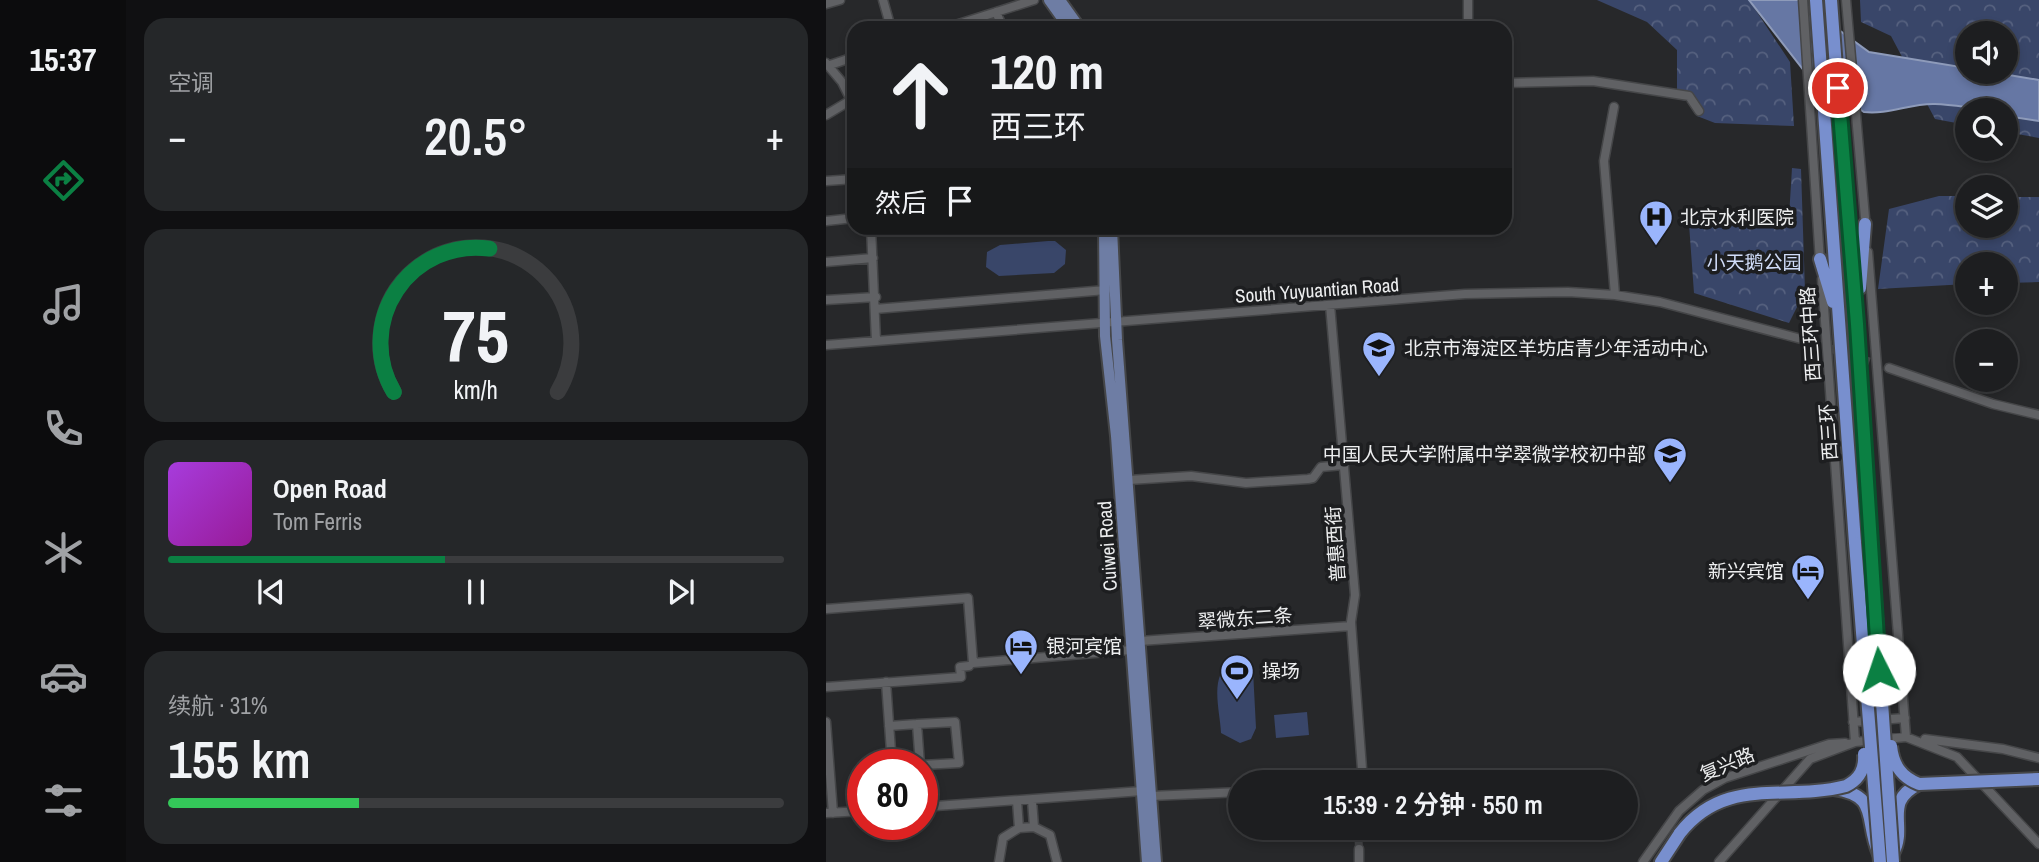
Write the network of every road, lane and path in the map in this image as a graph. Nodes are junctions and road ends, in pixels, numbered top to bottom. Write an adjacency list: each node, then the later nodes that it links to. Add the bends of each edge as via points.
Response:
1 (840, 0): 10 (street)
2 (883, 0): 13 (street)
3 (1034, 0): 12 (street)
4 (1049, 0): 16 (main road)
5 (1060, 0): 17 (main road)
6 (1468, 0): 18 (street)
7 (1803, 0): 36 (street, 西三环中路)
8 (1846, 0): 31 (street)
9 (1816, 2): 45 (highway, 西三环)
10 (826, 4)
11 (1831, 7): 46 (highway, 西三环)
12 (996, 12): 14 (street); 15 (street)
13 (889, 21)
14 (968, 21)
15 (1000, 21)
16 (1064, 21)
17 (1075, 21)
18 (1468, 21)
19 (847, 59): 20 (street)
20 (828, 64): 22 (street)
21 (1512, 83): 25 (street, via 1620,84 1689,96)
22 (847, 95)
23 (847, 105): 26 (street)
24 (1614, 107): 39 (street, via 1604,161)
25 (1699, 111)
26 (826, 115)
27 (847, 180): 28 (street)
28 (826, 181)
29 (847, 218): 30 (street)
30 (826, 220)
31 (1865, 224): 46 (highway); 60 (street)
32 (871, 235): 35 (street)
33 (1104, 235): 38 (main road, Cuiwei Road)
34 (1112, 235): 44 (main road, Cuiwei Road)
35 (873, 258): 37 (street); 40 (street)
36 (1820, 259): 45 (highway); 62 (street, 西三环中路)
37 (826, 262)
38 (1106, 290): 43 (street); 44 (main road, Cuiwei Road)
39 (1615, 295): 42 (street, South Yuyuantian Road, via 1465,294); 47 (street, South Yuyuantian Road, via 1660,302)
40 (876, 297): 41 (street); 43 (street)
41 (826, 300)
42 (1330, 305): 44 (street, South Yuyuantian Road); 52 (street, 普惠西街)
43 (875, 309): 48 (street)
44 (1111, 322): 48 (street, South Yuyuantian Road); 53 (main road, Cuiwei Road); 57 (main road, Cuiwei Road)
45 (1839, 322): 67 (highway, 西三环, bridge)
46 (1857, 324): 64 (highway, 西三环, bridge)
47 (1805, 340)
48 (876, 341): 49 (street, South Yuyuantian Road)
49 (826, 345)
50 (1889, 368): 51 (street)
51 (2039, 415)
52 (1343, 465): 53 (street, via 1321,467 1308,479 1246,483 1191,476); 55 (street, 普惠西街, via 1355,594)
53 (1129, 480): 56 (main road, Cuiwei Road)
54 (826, 609): 57 (street, via 968,598 973,663)
55 (1352, 626): 56 (street, 翠微东二条); 76 (street, 普惠西街)
56 (1140, 641): 81 (main road, Cuiwei Road)
57 (1131, 650): 81 (main road, Cuiwei Road)
58 (969, 666): 59 (street, via 960,667 961,677)
59 (886, 682): 61 (street); 69 (street)
60 (1901, 682): 62 (street); 63 (street)
61 (826, 687)
62 (1850, 687): 66 (street, 西三环中路)
63 (1905, 718): 66 (street); 70 (street)
64 (1883, 721): 78 (highway, bridge, via 1896,765); 91 (highway, bridge)
65 (826, 722): 85 (street)
66 (1853, 722): 71 (street, 西三环中路)
67 (1869, 723): 79 (highway, bridge, via 1863,735 1864,769 1852,783); 91 (highway, 西三环, bridge)
68 (917, 724): 69 (street); 73 (street); 75 (street, via 955,722 959,763)
69 (889, 726): 72 (street)
70 (1906, 737): 71 (street); 74 (street); 89 (street, via 1957,757)
71 (1854, 742): 97 (street, 复兴路, via 1829,744 1714,783 1679,811); 100 (street, via 1801,766)
72 (891, 749)
73 (919, 749)
74 (2039, 758)
75 (938, 764)
76 (1362, 770)
77 (2039, 779): 78 (highway, bridge)
78 (1919, 784): 91 (highway, via 1898,803 1899,843)
79 (1833, 789): 88 (highway, bridge, via 1722,799 1696,815); 91 (highway, bridge, via 1865,800 1871,836)
80 (1228, 792): 81 (street)
81 (1146, 794): 82 (street); 94 (main road, Cuiwei Road); 95 (main road, Cuiwei Road)
82 (1032, 800): 83 (street); 86 (street)
83 (1017, 801): 84 (street); 87 (street)
84 (938, 806)
85 (830, 813)
86 (1034, 827): 87 (street); 93 (street, via 1050,835)
87 (1019, 828): 92 (street, via 1003,838)
88 (1681, 833): 98 (highway); 99 (highway)
89 (2039, 844)
90 (1359, 849): 96 (street)
91 (1886, 858)
92 (999, 862)
93 (1057, 862)
94 (1147, 862)
95 (1156, 862)
96 (1359, 862)
97 (1643, 862)
98 (1661, 862)
99 (1675, 862)
100 (1719, 862)

